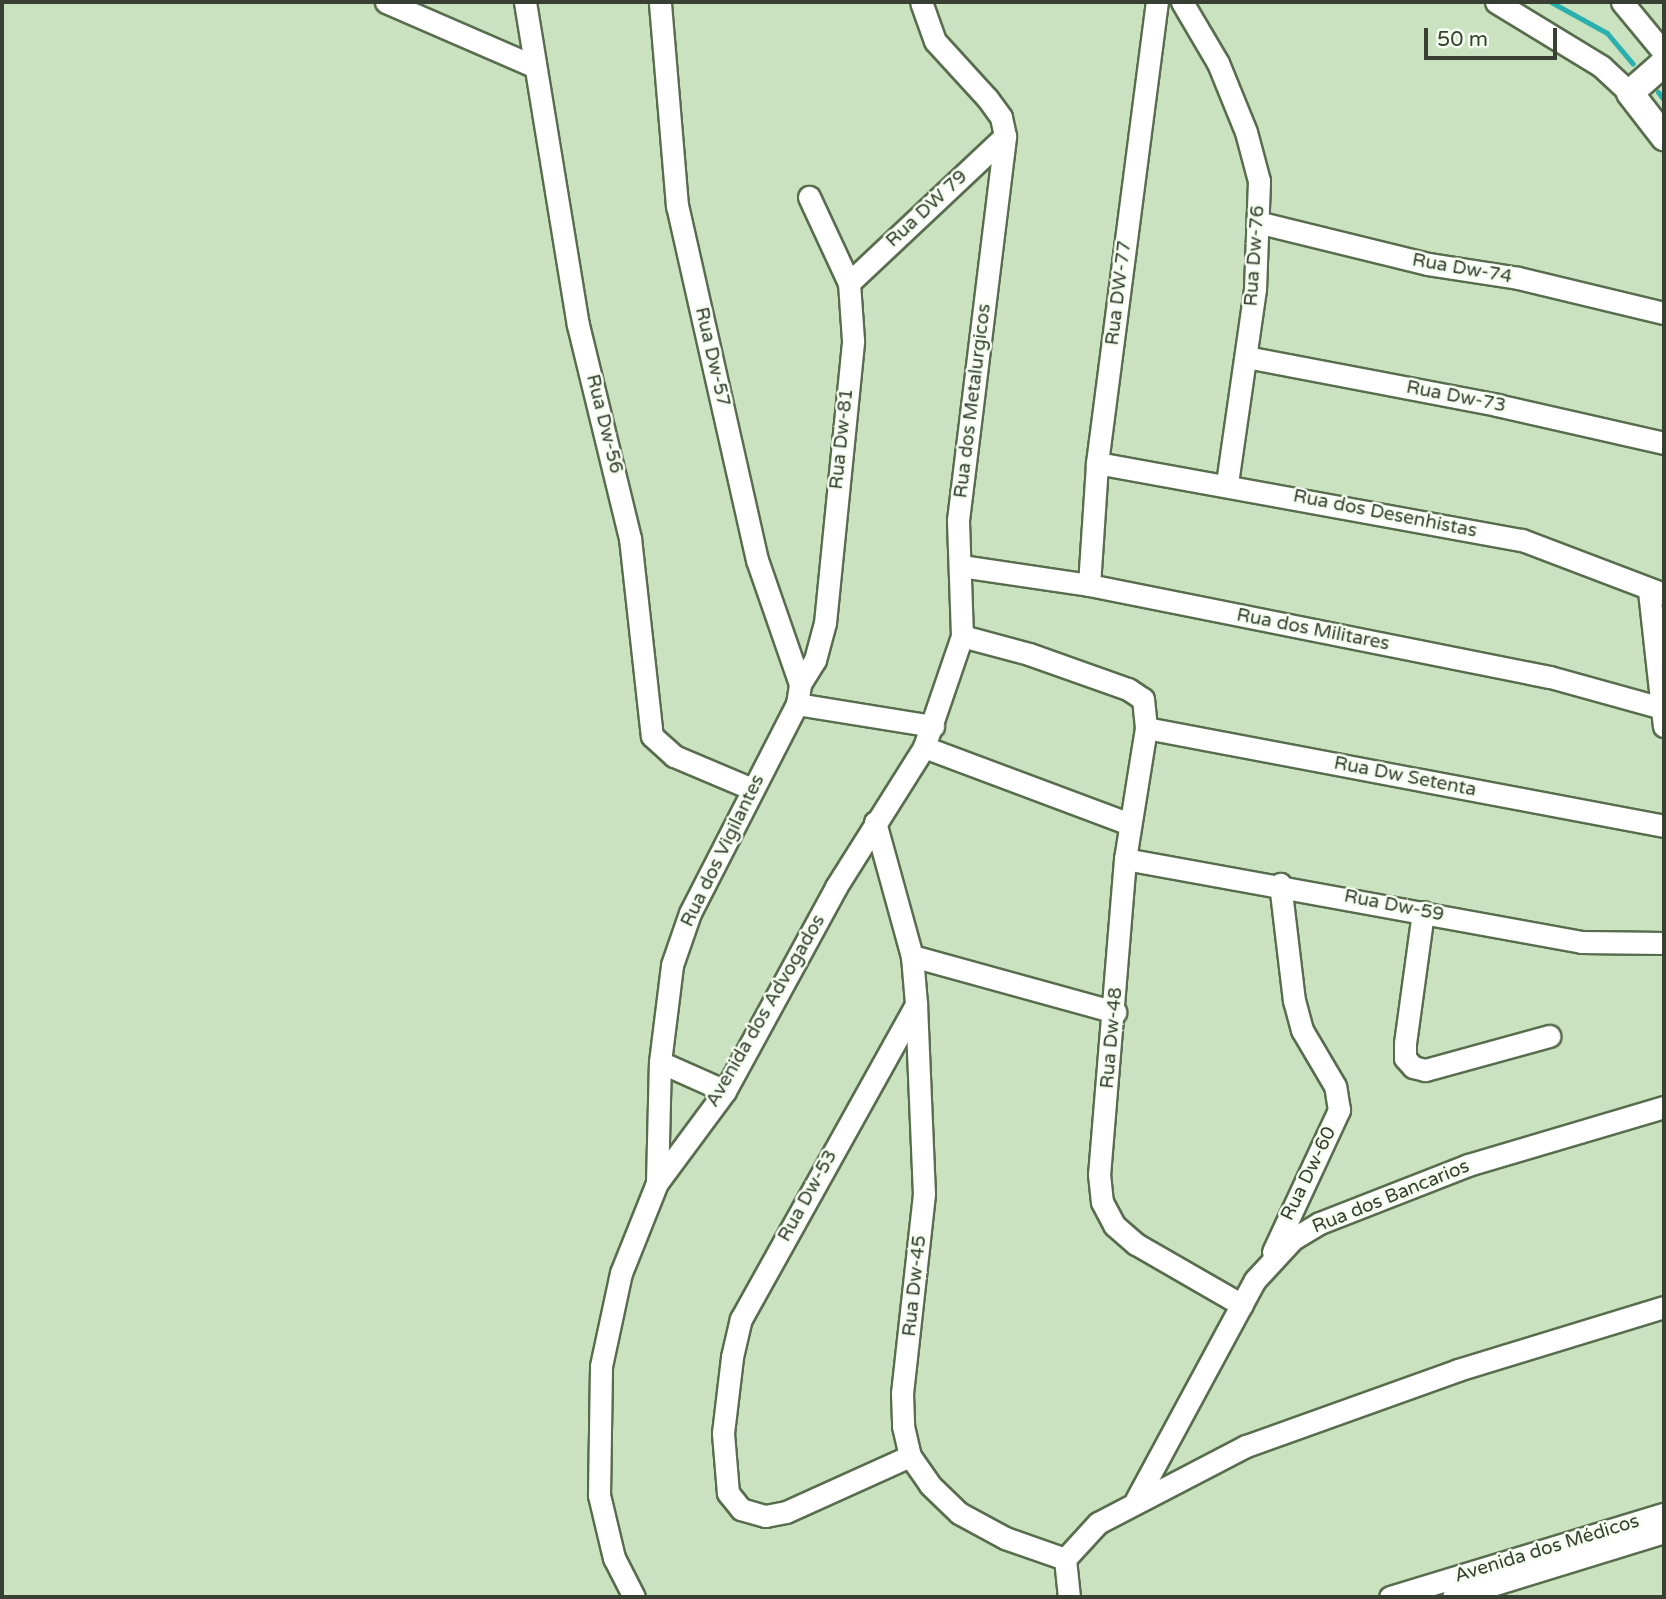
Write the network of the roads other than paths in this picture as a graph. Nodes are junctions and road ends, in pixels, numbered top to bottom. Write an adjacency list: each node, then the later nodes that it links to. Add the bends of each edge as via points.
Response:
1 (386, 2): 11 (street)
2 (525, 2): 11 (street, Rua Dw-56)
3 (660, 2): 27 (street, Rua Dw-57, via 677,206 757,559)
4 (921, 2): 13 (street, Rua dos Metalurgicos, via 935,41 1001,117)
5 (1157, 2): 21 (street, Rua DW-77)
6 (1182, 2): 16 (street, Rua Dw-76, via 1218,63 1246,132 1259,181)
7 (1496, 2): 12 (street, via 1601,66)
8 (1622, 2): 9 (street)
9 (1664, 53)
10 (1664, 63): 12 (street)
11 (533, 66): 32 (street, Rua Dw-56, via 578,325 630,538 652,736 674,756)
12 (1630, 93): 14 (street)
13 (1005, 136): 17 (street, Rua DW 79); 23 (street, Rua dos Metalurgicos, via 962,481)
14 (1664, 137)
15 (809, 197): 17 (street, Rua Dw-81)
16 (1261, 223): 18 (street, Rua Dw-74, via 1416,262 1518,278); 19 (street, Rua Dw-76)
17 (849, 283): 27 (street, Rua Dw-81, via 852,340 825,623)
18 (1664, 313)
19 (1246, 357): 20 (street, Rua Dw-73); 22 (street, Rua Dw-76)
20 (1664, 443)
21 (1097, 463): 22 (street, Rua dos Desenhistas); 24 (street, Rua DW-77)
22 (1227, 484): 25 (street, Rua dos Desenhistas, via 1522,540)
23 (961, 566): 24 (street, Rua dos Militares); 26 (street, Rua dos Metalurgicos)
24 (1089, 585): 28 (street, Rua dos Militares, via 1550,677)
25 (1657, 592): 28 (street)
26 (962, 636): 29 (street, Avenida dos Advogados); 30 (street, Rua Dw-48, via 1029,654 1143,699)
27 (799, 694): 29 (street); 32 (street, Rua dos Vigilantes)
28 (1663, 717)
29 (933, 726): 31 (street, Avenida dos Advogados)
30 (1146, 727): 34 (street, Rua Dw-48); 35 (street, Rua Dw Setenta)
31 (924, 747): 33 (street, Avenida dos Advogados); 34 (street)
32 (752, 789): 44 (street, Rua dos Vigilantes, via 690,913 672,965)
33 (875, 822): 40 (street, Rua Dw-45); 45 (street, Avenida dos Advogados)
34 (1130, 824): 36 (street, Rua Dw-48)
35 (1664, 826)
36 (1125, 859): 37 (street, Rua Dw-59); 42 (street, Rua Dw-48)
37 (1280, 884): 38 (street, Rua Dw-59); 48 (street, Rua Dw-60, via 1294,1002 1302,1030 1335,1086 1339,1110)
38 (1423, 912): 39 (street, Rua Dw-59, via 1581,942); 43 (street, via 1405,1043 1405,1058 1413,1067 1424,1070)
39 (1664, 943)
40 (912, 956): 41 (street, Rua Dw-45); 42 (street)
41 (916, 1004): 51 (street, Rua Dw-45, via 924,1194 902,1393); 51 (street, Rua Dw-53, via 741,1319 726,1398 724,1470 728,1493 741,1509 765,1516 786,1512)
42 (1115, 1012): 49 (street, Rua Dw-48, via 1099,1174 1102,1202 1114,1225 1136,1244)
43 (1549, 1036)
44 (660, 1062): 45 (street); 47 (street, Rua dos Vigilantes)
45 (725, 1091): 47 (street, Avenida dos Advogados)
46 (1664, 1107): 48 (street, Rua dos Bancarios, via 1468,1165 1320,1223 1293,1239)
47 (657, 1182): 57 (street, Avenida dos Advogados, via 621,1273 600,1379 599,1495 614,1558)
48 (1268, 1263): 49 (street, Rua dos Bancarios)
49 (1242, 1305): 52 (street, Rua dos Bancarios)
50 (1664, 1307): 52 (street, via 1458,1370 1246,1446)
51 (910, 1456): 55 (street, via 930,1485 959,1513 1005,1538)
52 (1136, 1500): 55 (street, via 1098,1523)
53 (1664, 1514): 56 (street, Avenida dos Médicos)
54 (1664, 1532): 56 (street, Avenida dos Médicos)
55 (1065, 1559): 58 (street)
56 (1462, 1588): 59 (street, Avenida dos Médicos)
57 (634, 1597)
58 (1069, 1597)
59 (1390, 1597)

